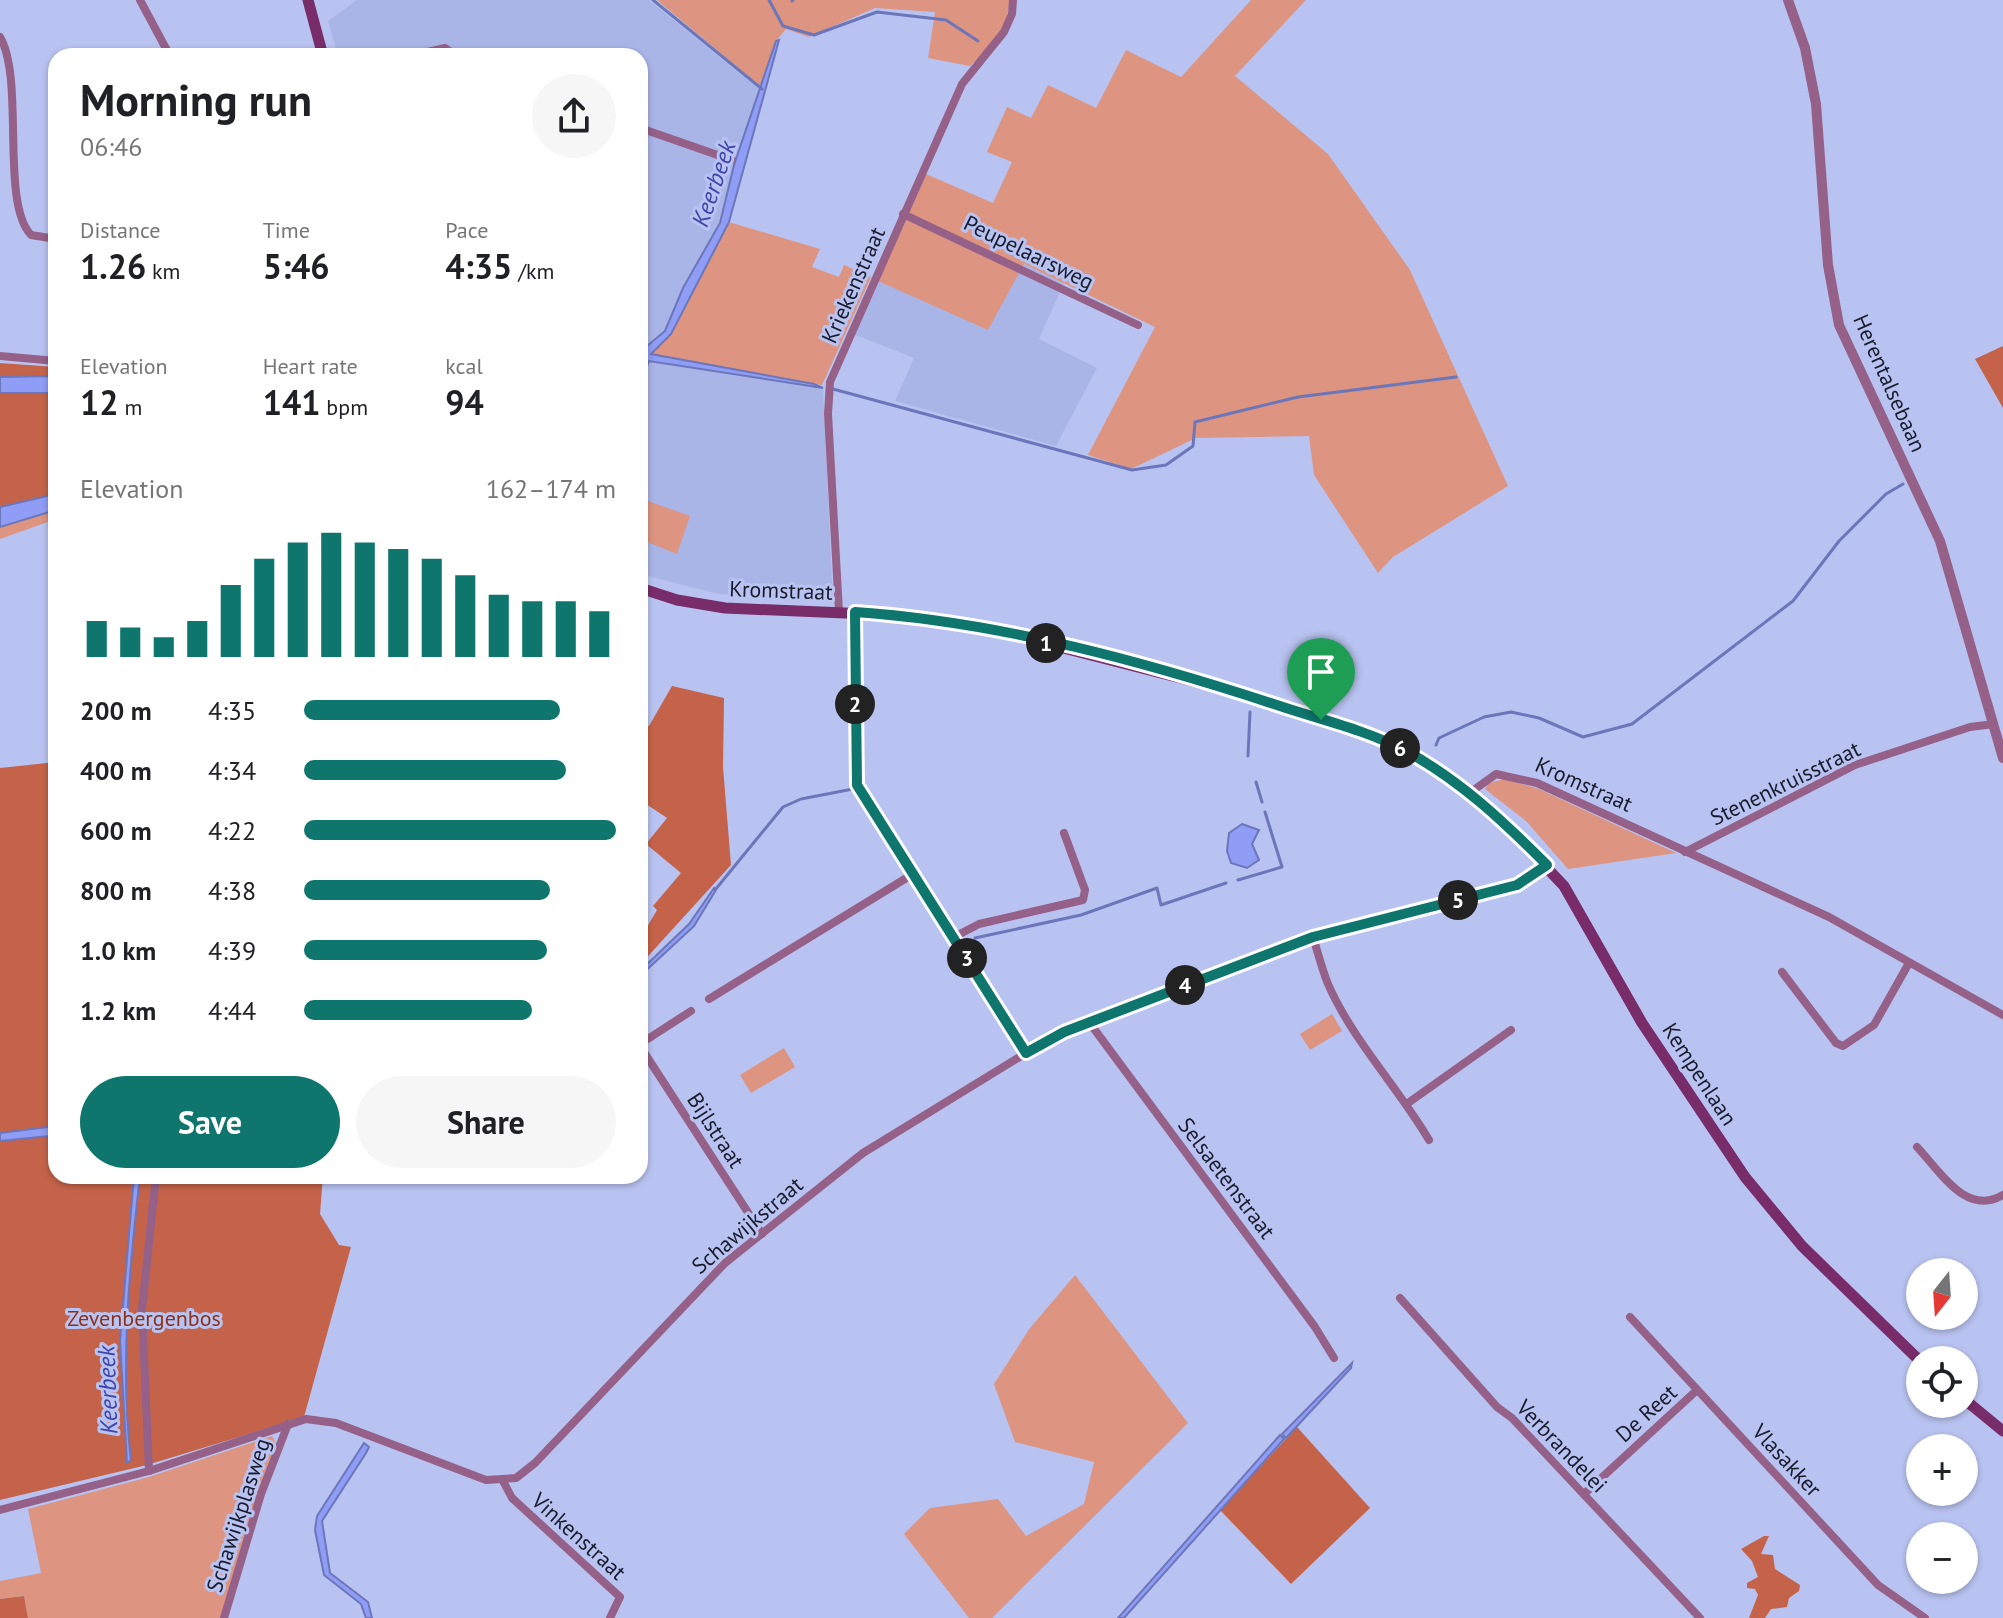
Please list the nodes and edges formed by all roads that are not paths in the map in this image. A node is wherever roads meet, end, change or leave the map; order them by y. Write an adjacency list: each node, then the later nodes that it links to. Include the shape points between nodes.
1 (140, 0): 6 (street)
2 (308, 0): 7 (main road)
3 (1013, 0): 10 (street, Kriekenstraat, via 1004,32 962,84)
4 (1788, 0): 18 (street, Herentalsebaan, via 1816,104 1828,265 1839,325 1940,541)
5 (0, 37): 11 (street, via 8,59 21,223 31,235)
6 (166, 48)
7 (321, 48)
8 (648, 131): 9 (street)
9 (732, 160)
10 (903, 214): 12 (street, Peupelaarsweg); 16 (street, Kriekenstraat, via 827,397)
11 (48, 238)
12 (1138, 325)
13 (0, 356): 14 (street)
14 (48, 360)
15 (648, 591): 16 (main road, Kromstraat, via 725,608)
16 (839, 612): 17 (main road, Kromstraat)
17 (855, 612): 21 (main road, Kromstraat, via 993,630 1247,695 1380,739); 25 (street, via 857,785)
18 (1994, 724): 19 (street, Herentalsebaan); 23 (street, Stenenkruisstraat, via 1855,765)
19 (2001, 736): 20 (street, Herentalsebaan)
20 (2003, 758)
21 (1471, 792): 23 (street, Kromstraat, via 1496,774 1507,774 1547,787); 24 (main road, Kempenlaan)
22 (1064, 833): 26 (street, via 1085,890 1083,900 979,924)
23 (1684, 852): 28 (street, via 1829,917)
24 (1547, 865): 27 (street, Schawijkstraat, via 1517,885); 46 (main road, Kempenlaan, via 1573,898 1650,1036 1745,1177 1802,1246)
25 (913, 874): 26 (street); 30 (street)
26 (954, 937): 36 (street)
27 (1313, 937): 33 (street, Schawijkstraat); 38 (street, via 1328,984 1354,1030)
28 (1909, 963): 29 (street, via 1874,1025 1843,1046); 32 (street)
29 (1782, 972)
30 (709, 999)
31 (691, 1011): 35 (street, Bijlstraat)
32 (2003, 1015)
33 (1089, 1022): 36 (street, Schawijkstraat); 47 (street, Selsaetenstraat)
34 (1511, 1030): 38 (street)
35 (648, 1040)
36 (1026, 1053): 43 (street, Schawijkstraat, via 898,1129)
37 (648, 1057): 43 (street, Bijlstraat)
38 (1408, 1103): 39 (street)
39 (1429, 1140)
40 (1917, 1147): 42 (street, via 1963,1196 1982,1202)
41 (155, 1184): 52 (street, via 142,1309)
42 (2003, 1195)
43 (762, 1234): 53 (street, Schawijkstraat, via 678,1309 535,1463)
44 (1400, 1298): 54 (street, Verbrandelei)
45 (1630, 1317): 48 (street, Vlasakker)
46 (1906, 1347)
47 (1334, 1358)
48 (1697, 1390): 54 (street, De Reet); 59 (street, Vlasakker, via 1878,1585)
49 (1978, 1410): 51 (main road)
50 (288, 1424): 52 (street); 53 (street, via 323,1419 486,1480); 56 (street, Schawijkplasweg)
51 (2003, 1431)
52 (149, 1471): 55 (street)
53 (503, 1481): 57 (street, Vinkenstraat, via 512,1498 620,1597)
54 (1584, 1494): 58 (street, Verbrandelei)
55 (0, 1510)
56 (224, 1618)
57 (610, 1618)
58 (1700, 1618)
59 (1925, 1618)

